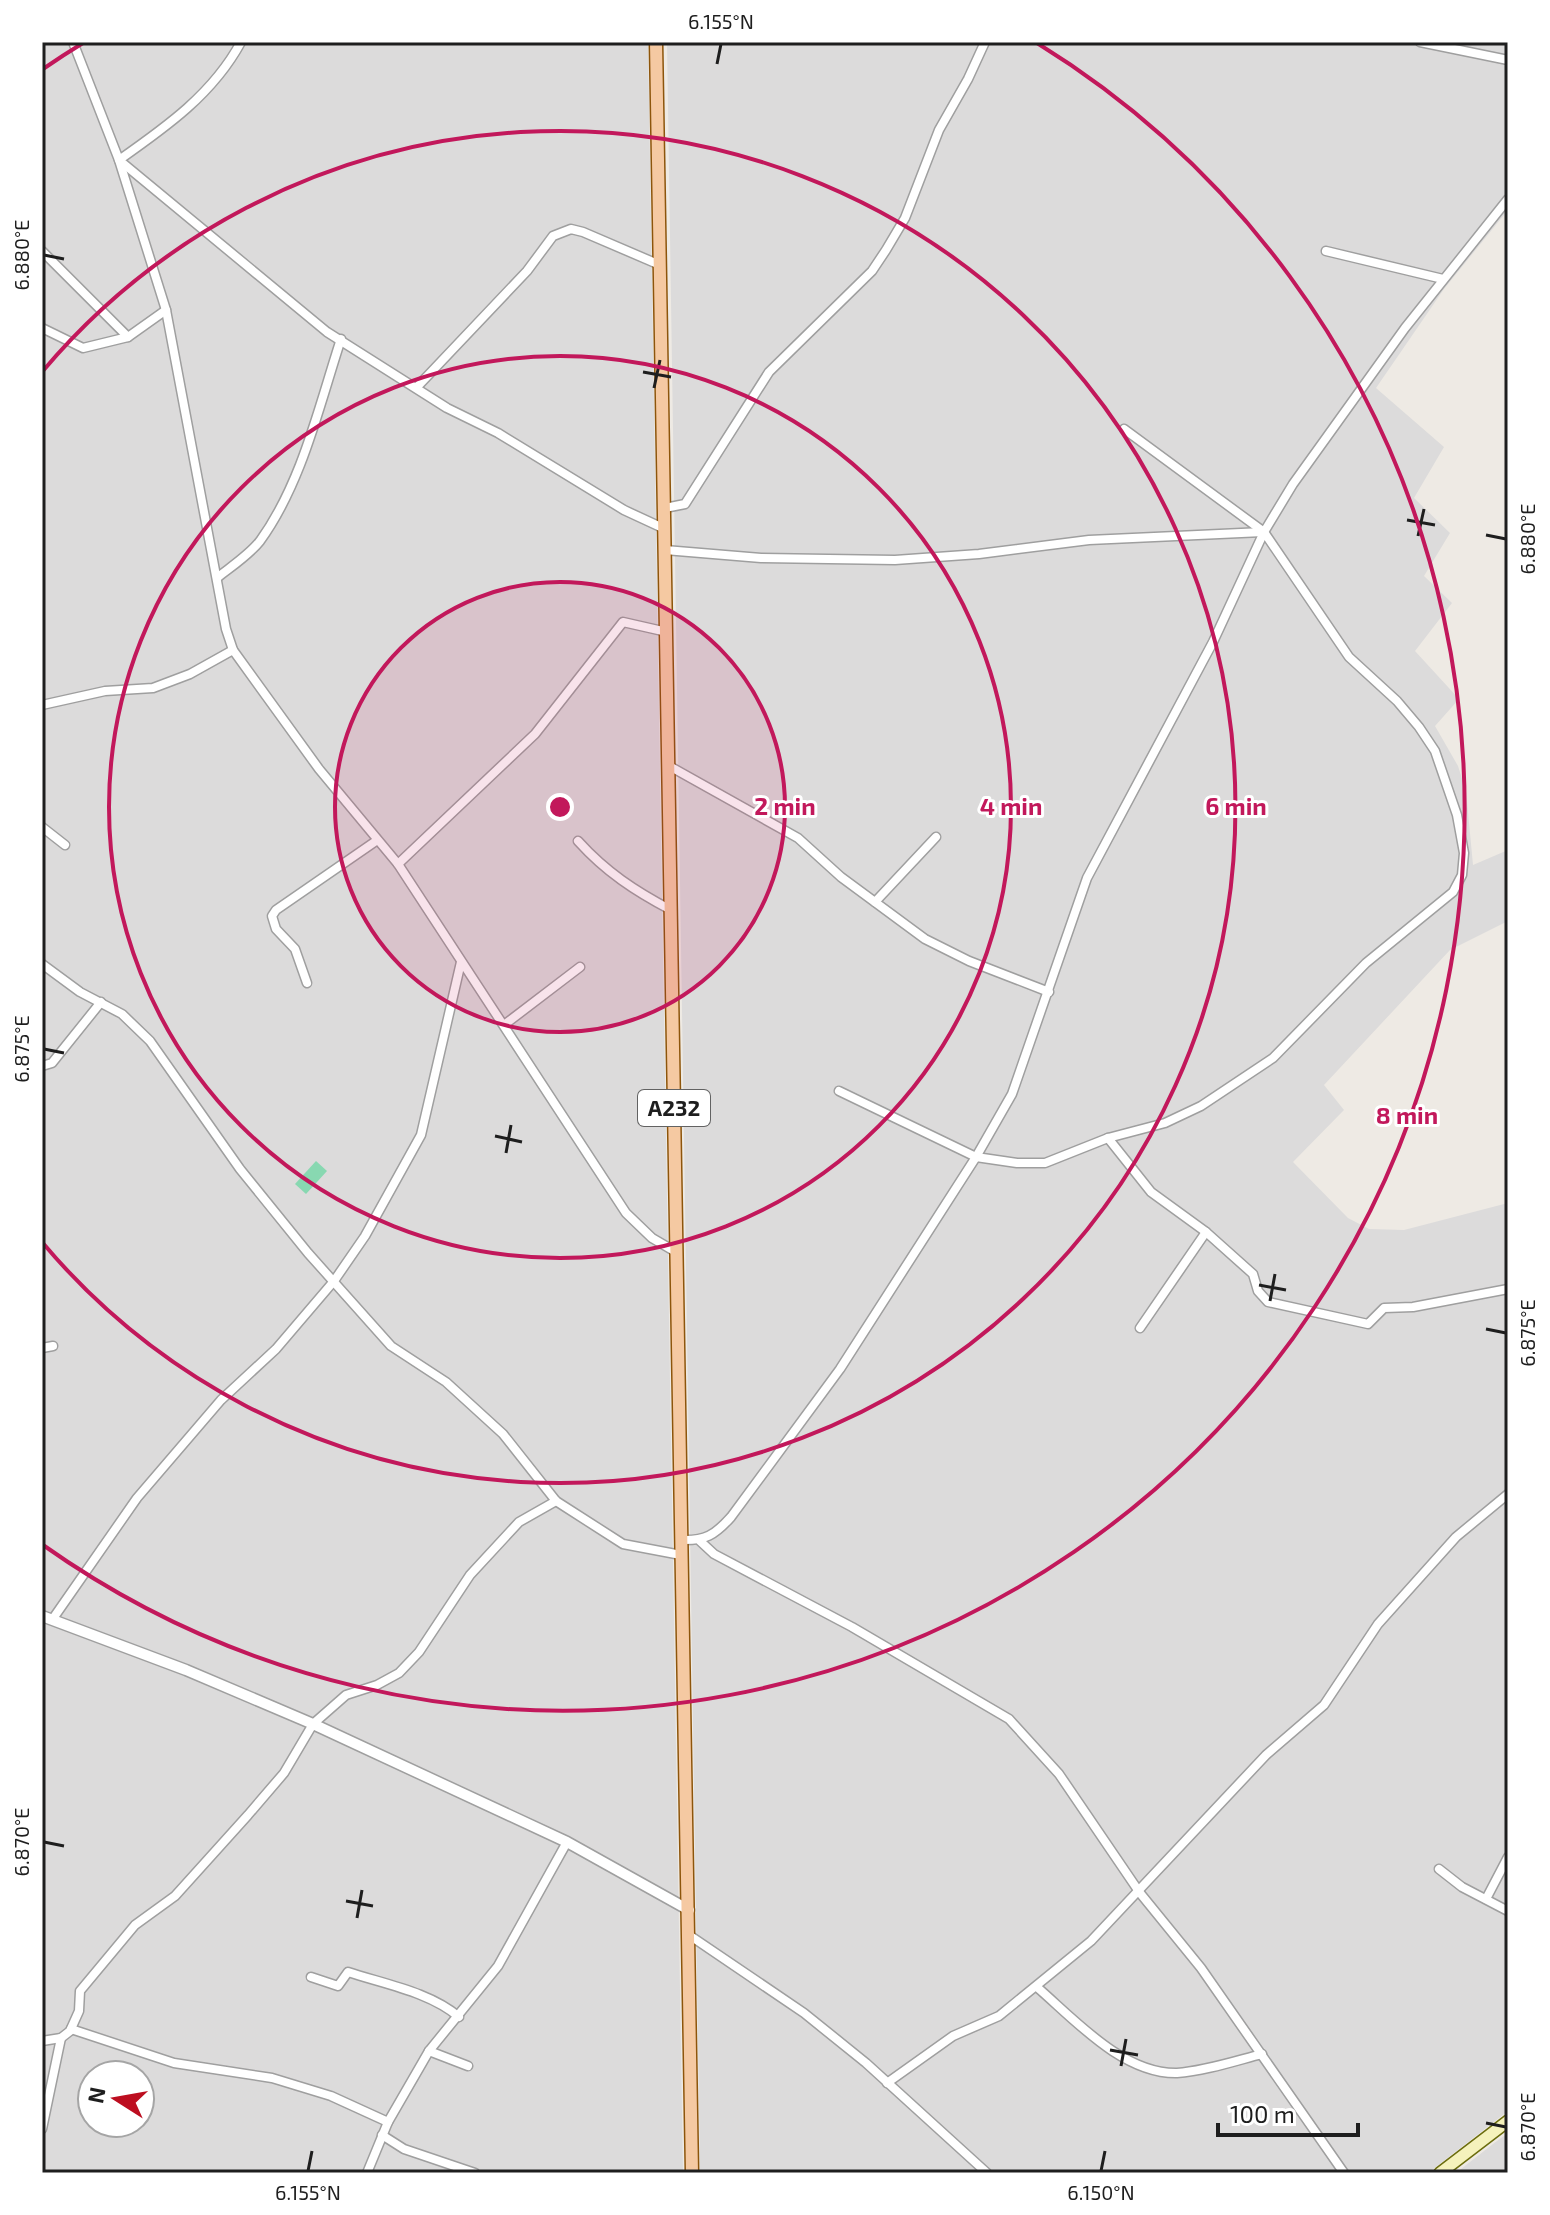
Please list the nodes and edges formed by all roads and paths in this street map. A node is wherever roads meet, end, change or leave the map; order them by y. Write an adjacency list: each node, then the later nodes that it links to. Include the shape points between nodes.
1 (73, 42): 7 (street)
2 (241, 42): 7 (street, via 184,114)
3 (656, 42): 11 (main road, A232)
4 (985, 42): 19 (street, via 939,130 905,218 879,260 769,372 685,504)
5 (1420, 42): 6 (street)
6 (1508, 60)
7 (119, 160): 13 (street); 16 (street)
8 (1508, 199): 12 (street)
9 (42, 251): 15 (street)
10 (1326, 251): 12 (street)
11 (660, 265): 17 (street, via 583,232 571,229 553,236 527,271); 19 (main road, A232)
12 (1443, 279): 21 (street, via 1293,484)
13 (166, 310): 15 (street); 23 (street)
14 (42, 328): 15 (street, via 83,348)
15 (128, 337)
16 (341, 339): 17 (street); 23 (street, via 299,466 276,515 258,544)
17 (417, 387): 20 (street)
18 (1124, 429): 21 (street)
19 (665, 508): 20 (main road, A232)
20 (665, 529): 22 (main road, A232)
21 (1264, 532): 22 (street, via 1089,540 895,560); 40 (street, via 1213,642 1087,878); 45 (street, via 1349,657 1397,701 1435,751 1457,815 1462,875 1453,892 1366,963 1273,1058 1201,1106 1165,1123)
22 (665, 550): 24 (main road, A232)
23 (218, 577): 25 (street)
24 (667, 632): 27 (main road, A232); 33 (street, via 623,622 535,734)
25 (233, 650): 26 (street, via 153,688 105,691); 30 (street)
26 (42, 705)
27 (671, 767): 34 (street, via 798,838); 35 (main road, A232)
28 (42, 827): 32 (street)
29 (936, 837): 34 (street)
30 (376, 841): 33 (street); 39 (street, via 272,916 276,929 295,949)
31 (578, 841): 35 (street, via 625,885)
32 (65, 845)
33 (398, 864): 36 (street)
34 (875, 902): 40 (street, via 925,939)
35 (671, 910): 48 (main road, A232)
36 (461, 962): 42 (street); 49 (street, via 421,1135)
37 (42, 964): 41 (street)
38 (580, 967): 42 (street)
39 (307, 983)
40 (1049, 992): 46 (street, via 1012,1094)
41 (101, 1002): 43 (street, via 52,1063); 49 (street, via 150,1041 240,1169)
42 (504, 1025): 48 (street, via 626,1213)
43 (42, 1066)
44 (839, 1091): 46 (street)
45 (1108, 1138): 46 (street, via 1045,1163); 47 (street, via 1151,1192)
46 (976, 1157): 57 (street, via 840,1369 731,1517)
47 (1206, 1232): 50 (street, via 1253,1274 1268,1302 1341,1319 1368,1324 1384,1308); 51 (street)
48 (676, 1252): 56 (main road, A232)
49 (334, 1281): 55 (street, via 391,1346 446,1382 503,1434); 59 (street, via 137,1498)
50 (1508, 1289)
51 (1140, 1328)
52 (53, 1346): 53 (street)
53 (42, 1348)
54 (1508, 1494): 64 (street, via 1456,1537 1378,1624 1324,1705 1269,1752)
55 (556, 1501): 58 (street, via 623,1544); 60 (street, via 519,1522 479,1565 399,1673 346,1695)
56 (681, 1540): 57 (street); 58 (main road, A232)
57 (700, 1541): 64 (street, via 714,1554 1009,1719 1059,1774)
58 (681, 1555): 66 (main road, A232)
59 (47, 1618): 60 (street)
60 (313, 1724): 61 (street); 72 (street, via 284,1773 248,1815 175,1896 135,1925 80,1991)
61 (567, 1842): 66 (street); 71 (street, via 498,1966)
62 (1508, 1857): 65 (street)
63 (1439, 1869): 65 (street)
64 (1140, 1893): 70 (street); 76 (street)
65 (1486, 1899): 67 (street)
66 (689, 1910): 68 (main road, A232)
67 (1508, 1911)
68 (689, 1935): 78 (street, via 804,2013); 85 (main road, A232)
69 (311, 1977): 71 (street, via 338,1986 348,1972 415,1994)
70 (1038, 1988): 76 (street, via 1095,2038 1155,2071 1178,2073); 78 (street, via 999,2016 953,2036)
71 (459, 2017): 75 (street)
72 (71, 2029): 73 (street); 80 (street, via 183,2065 272,2078 331,2096)
73 (61, 2038): 74 (street); 81 (street)
74 (42, 2041)
75 (429, 2051): 77 (street); 80 (street)
76 (1262, 2054): 87 (street)
77 (468, 2066)
78 (887, 2083): 86 (street)
79 (1508, 2121): 88 (main road)
80 (388, 2122): 82 (street)
81 (42, 2129)
82 (382, 2135): 83 (street); 84 (street, via 404,2149)
83 (367, 2173)
84 (475, 2173)
85 (692, 2173)
86 (987, 2173)
87 (1344, 2173)
88 (1440, 2173)

